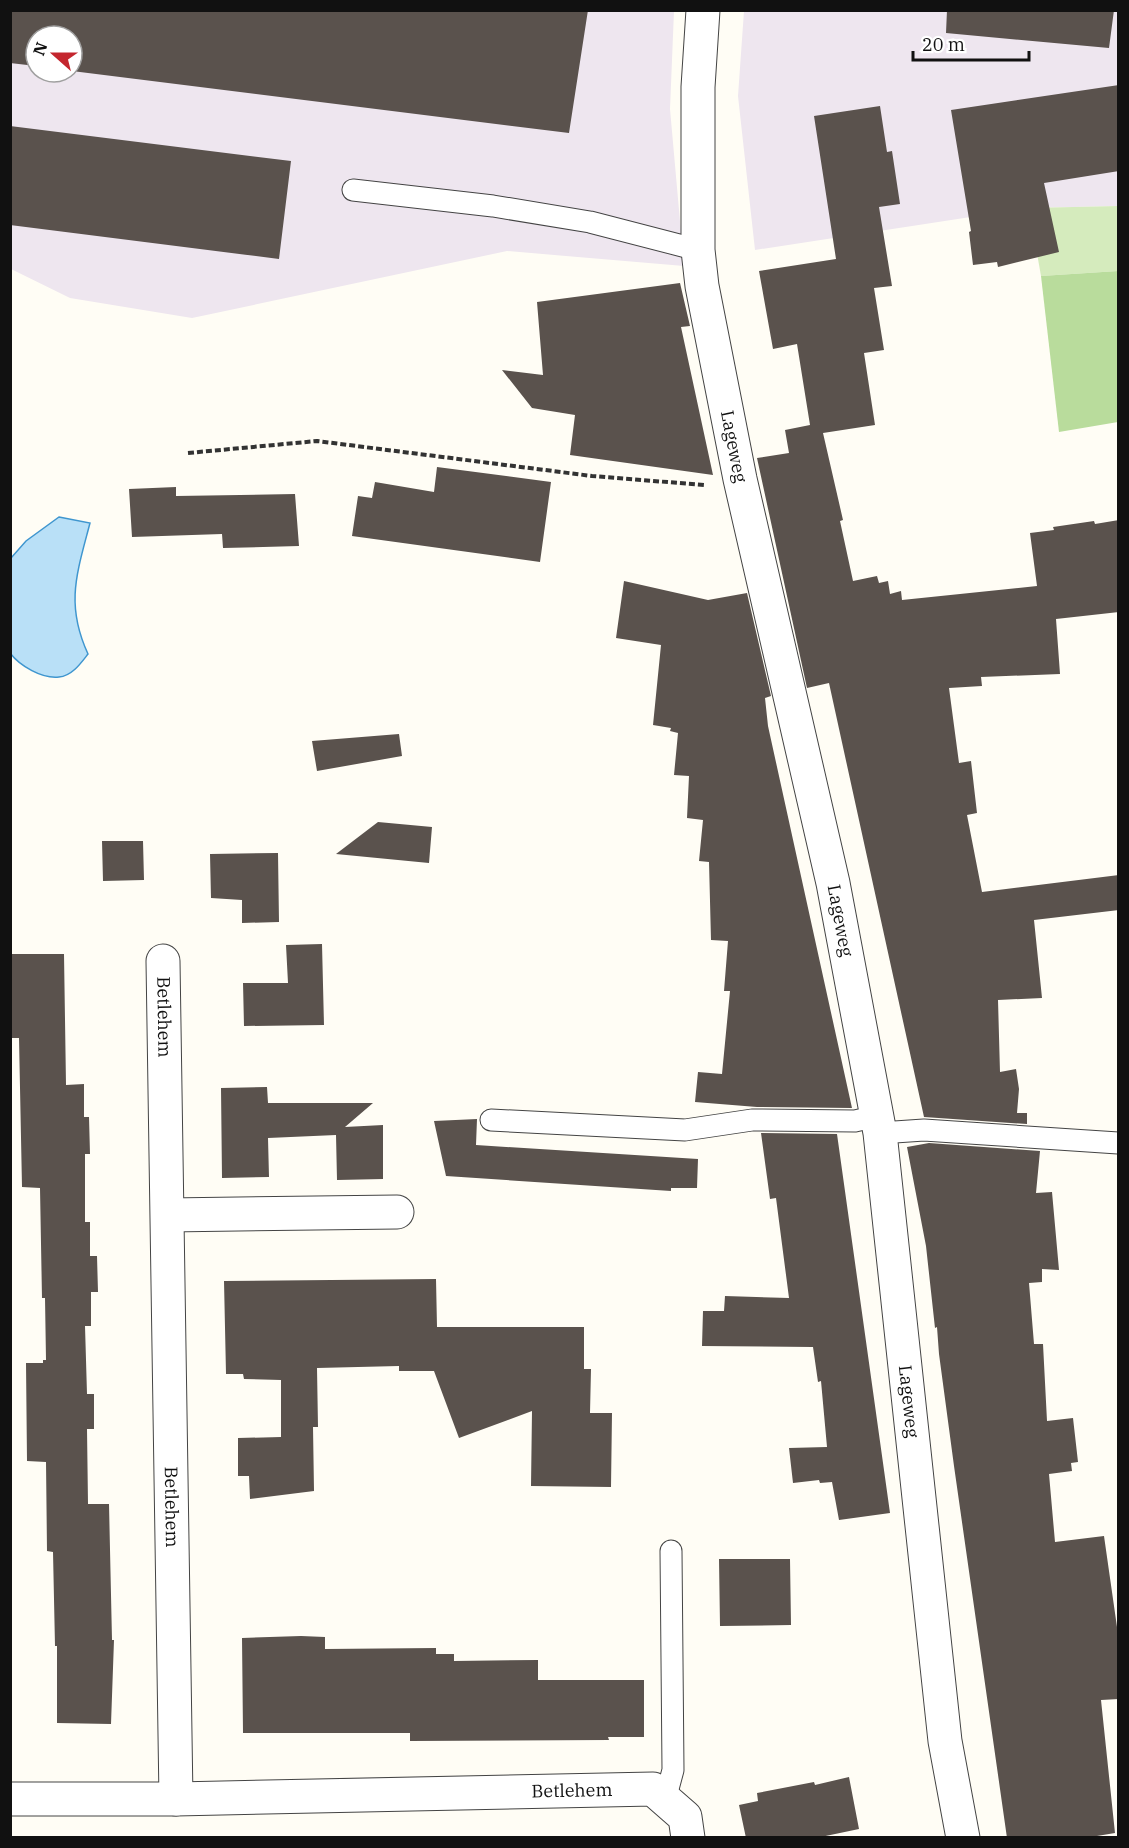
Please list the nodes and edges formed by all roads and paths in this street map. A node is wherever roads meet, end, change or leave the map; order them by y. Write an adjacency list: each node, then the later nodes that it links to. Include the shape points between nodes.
1 (703, 10): 3 (street, Lageweg, via 698,87)
2 (353, 190): 3 (lane, via 590,222)
3 (698, 250): 5 (street, Lageweg)
4 (188, 453): 5 (path, via 317,441 592,476 716,486)
5 (740, 478): 8 (street, Lageweg, via 834,883)
6 (163, 961): 11 (street, Betlehem)
7 (491, 1120): 8 (lane, via 685,1130 752,1120 855,1121)
8 (879, 1125): 9 (lane); 17 (street, Lageweg, via 945,1741)
9 (1119, 1143)
10 (397, 1212): 11 (street)
11 (168, 1215): 14 (street, Betlehem)
12 (671, 1551): 15 (lane, via 673,1770)
13 (10, 1799): 14 (street, Betlehem)
14 (176, 1799): 15 (street, Betlehem, via 653,1789)
15 (665, 1800): 16 (street, Betlehem, via 685,1817)
16 (688, 1838)
17 (963, 1838)

